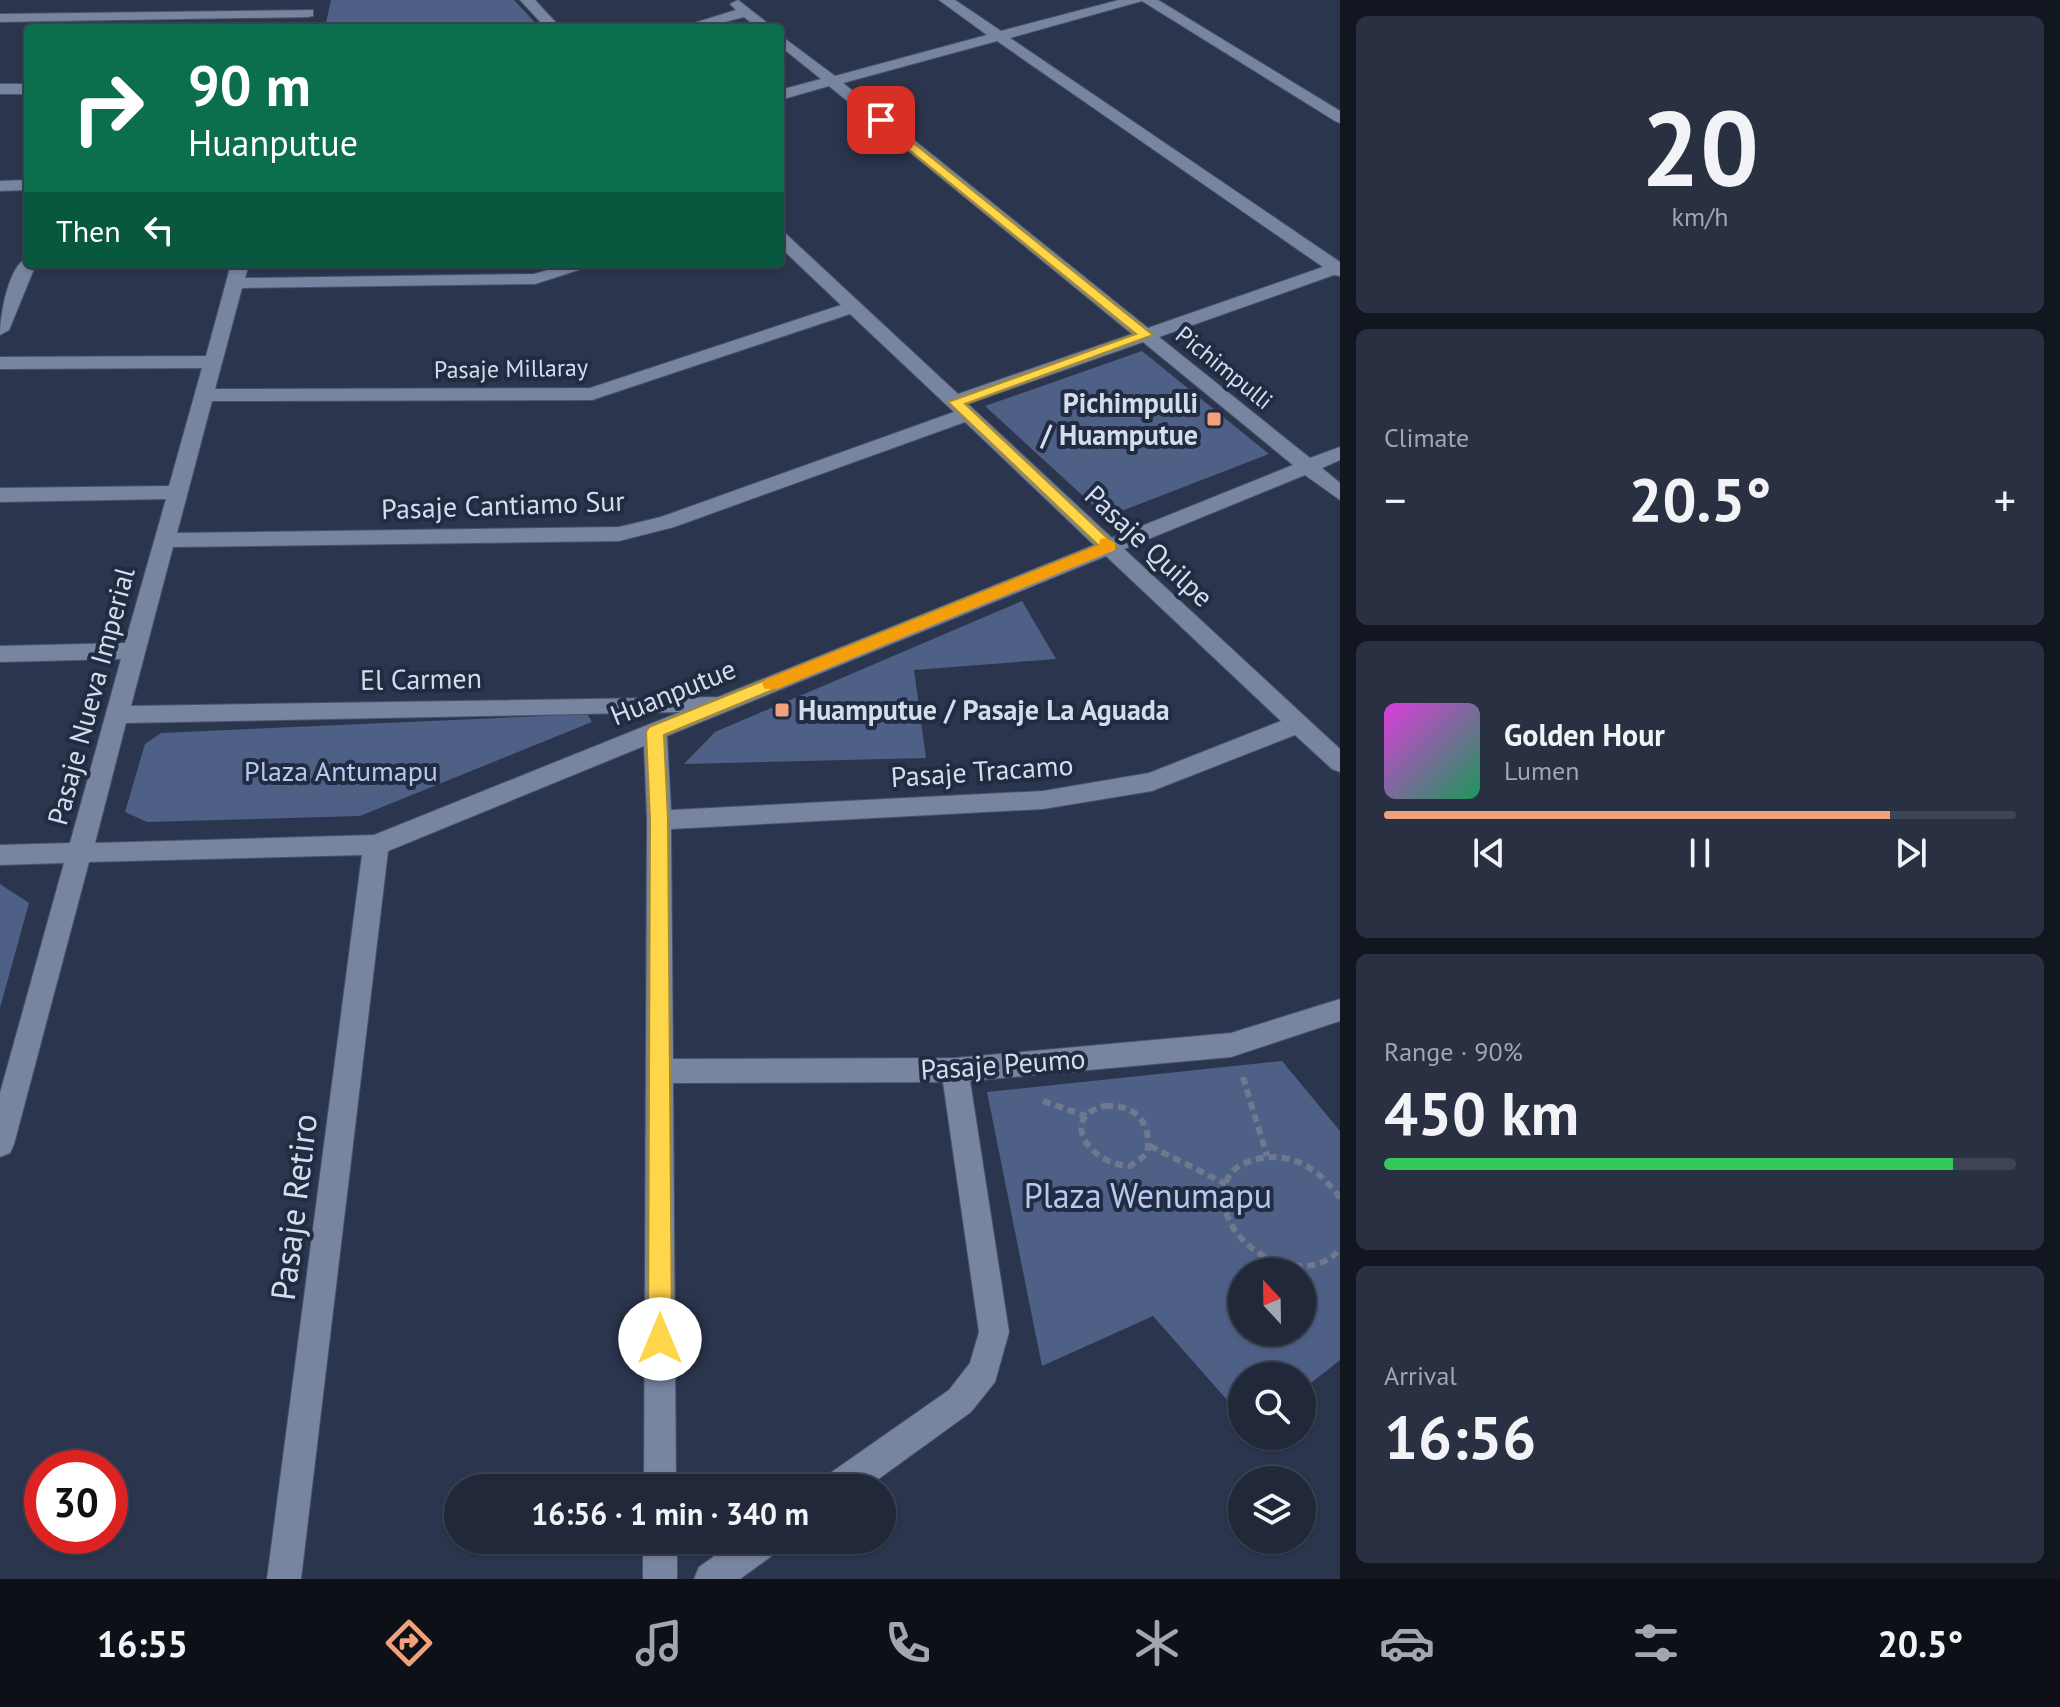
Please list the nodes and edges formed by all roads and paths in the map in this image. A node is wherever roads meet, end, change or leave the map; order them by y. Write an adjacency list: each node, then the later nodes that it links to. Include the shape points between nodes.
1 (527, 0): 9 (street)
2 (732, 0): 6 (street)
3 (946, 0): 12 (street)
4 (1135, 0): 12 (street)
5 (1148, 0): 18 (street)
6 (747, 12): 10 (street); 11 (street)
7 (308, 14): 8 (street)
8 (0, 18)
9 (550, 24)
10 (700, 24)
11 (762, 24)
12 (999, 36): 14 (street); 24 (street)
13 (784, 42): 14 (street, Pichimpulli)
14 (832, 81): 17 (street); 28 (street, Pichimpulli)
15 (0, 89): 16 (street)
16 (24, 89)
17 (784, 94)
18 (1340, 118)
19 (24, 185): 20 (street)
20 (0, 186)
21 (784, 242): 26 (street, Pasaje Quilpe)
22 (26, 268): 27 (street)
23 (574, 268): 25 (street, via 535,279)
24 (1339, 269): 28 (street, Pasaje Cantiamo Sur)
25 (237, 274): 29 (street, Pasaje Nueva Imperial)
26 (853, 307): 31 (street, Pasaje Millaray, via 592,394); 32 (street, Pasaje Quilpe)
27 (0, 330)
28 (1146, 335): 32 (street, Pasaje Cantiamo Sur); 34 (street, Pichimpulli)
29 (213, 362): 30 (street); 31 (street, Pasaje Nueva Imperial)
30 (0, 363)
31 (205, 395): 35 (street, Pasaje Nueva Imperial)
32 (962, 408): 38 (street, Pasaje Cantiamo Sur, via 667,522 619,534); 39 (street, Pasaje Quilpe)
33 (1340, 453): 34 (street, Huanputue)
34 (1307, 466): 36 (street, Pichimpulli); 39 (street, Huanputue)
35 (178, 492): 37 (street); 38 (street, Pasaje Nueva Imperial)
36 (1340, 493)
37 (0, 495)
38 (165, 540): 40 (street, Pasaje Nueva Imperial)
39 (1109, 547): 42 (street, Huanputue); 44 (street, Pasaje Quilpe)
40 (134, 651): 41 (street); 43 (street, Pasaje Nueva Imperial)
41 (0, 654)
42 (725, 703): 43 (street, El Carmen); 45 (street, Huanputue)
43 (118, 715): 49 (street, Pasaje Nueva Imperial)
44 (1298, 724): 46 (street, Pasaje Quilpe); 47 (street, Pasaje Tracamo, via 1152,782 1043,800)
45 (655, 732): 47 (street); 48 (street, Huanputue)
46 (1340, 763)
47 (659, 820): 54 (street)
48 (376, 845): 49 (street, Huanputue); 65 (street, Pasaje Retiro)
49 (79, 853): 50 (street, Huanputue); 55 (street, Pasaje Nueva Imperial)
50 (0, 855)
51 (1340, 1010): 52 (street, Pasaje Peumo)
52 (1231, 1045): 53 (street, Pasaje Peumo); 57 (path)
53 (955, 1070): 54 (street, Pasaje Peumo); 62 (street, via 994,1332 984,1371 960,1401)
54 (660, 1071): 61 (street)
55 (0, 1144)
56 (1150, 1146): 56 (path, via 1130,1166 1107,1164 1083,1140 1083,1120 1097,1107 1119,1106 1139,1116); 58 (path)
57 (1267, 1156): 58 (path, via 1240,1163); 59 (path, via 1295,1159 1314,1170)
58 (1226, 1184): 60 (path, via 1224,1210 1232,1229 1263,1259 1305,1268 1325,1263)
59 (1340, 1198)
60 (1340, 1249)
61 (660, 1474)
62 (858, 1474)
63 (660, 1554): 66 (street)
64 (746, 1554): 67 (street)
65 (284, 1579)
66 (660, 1579)
67 (711, 1579)

